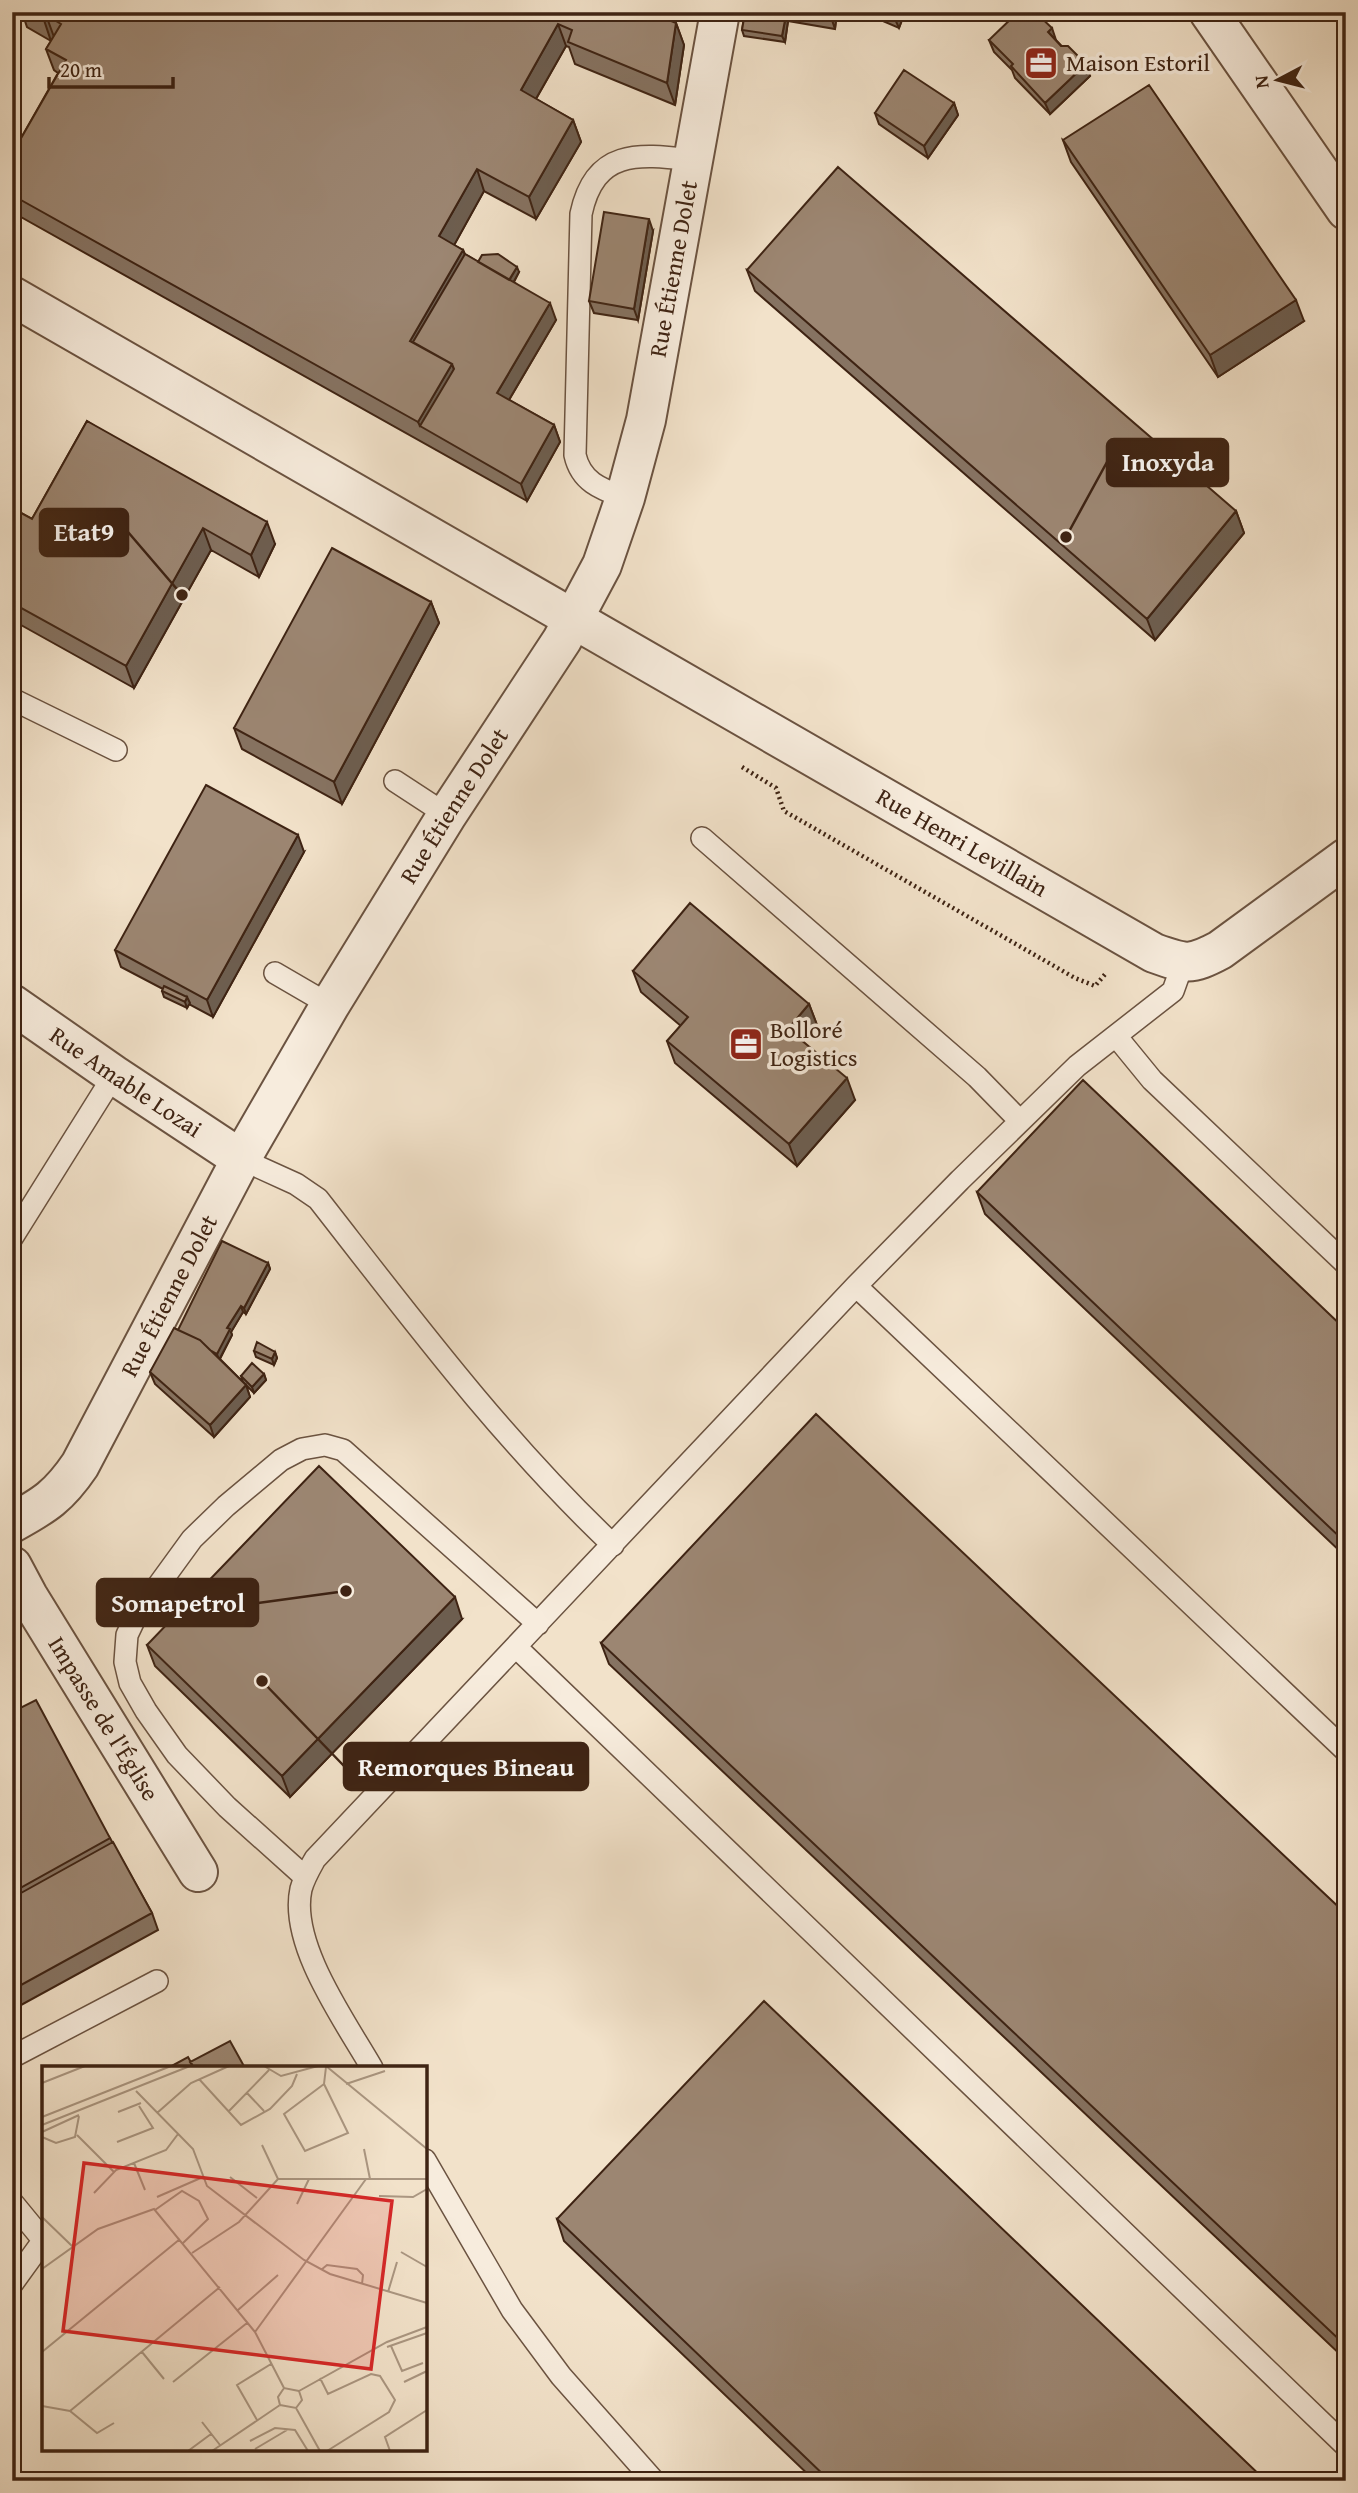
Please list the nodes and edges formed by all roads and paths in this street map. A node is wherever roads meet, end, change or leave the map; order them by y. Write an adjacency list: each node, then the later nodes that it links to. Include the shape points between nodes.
1 (720, 12): 5 (street, Rue Étienne Dolet)
2 (1209, 12): 4 (street)
3 (1226, 12): 4 (street)
4 (1269, 100): 6 (street)
5 (693, 160): 8 (street, Rue Étienne Dolet, via 646,420); 8 (lane, via 620,159 599,175 585,195 581,214 575,455 587,480)
6 (1346, 210)
7 (12, 296): 9 (street, Rue Henri Levillain)
8 (625, 498): 9 (street, Rue Étienne Dolet, via 602,565)
9 (573, 620): 14 (street, Rue Étienne Dolet); 17 (street, Rue Henri Levillain)
10 (12, 699): 11 (lane)
11 (116, 750)
12 (742, 766): 17 (path, via 776,788 784,811 1075,978 1095,986)
13 (395, 781): 14 (lane)
14 (447, 814): 21 (street, Rue Étienne Dolet)
15 (702, 838): 24 (lane, via 978,1077)
16 (1346, 858): 18 (street, via 1220,950 1200,961)
17 (1134, 941): 18 (street, Rue Henri Levillain)
18 (1183, 963): 22 (lane, via 1173,991)
19 (275, 972): 21 (lane)
20 (12, 1004): 23 (street, Rue Amable Lozai)
21 (330, 1005): 25 (street, Rue Étienne Dolet)
22 (1116, 1036): 24 (lane); 27 (lane, via 1152,1080)
23 (114, 1075): 25 (street, Rue Amable Lozai); 26 (lane)
24 (1020, 1121): 28 (lane)
25 (241, 1159): 29 (street, Rue Étienne Dolet, via 80,1465 62,1490); 30 (lane, via 318,1199 442,1359 569,1504)
26 (12, 1238)
27 (1346, 1265)
28 (856, 1286): 30 (lane); 34 (lane)
29 (12, 1523)
30 (613, 1545): 32 (lane)
31 (12, 1566): 35 (street, Impasse de l'Église)
32 (538, 1624): 33 (lane); 36 (lane, via 343,1450 325,1445 281,1460 192,1539 127,1635 125,1662 130,1683 177,1755)
33 (516, 1647): 36 (lane, via 315,1859); 45 (lane)
34 (1346, 1751)
35 (198, 1872)
36 (305, 1877): 39 (lane, via 301,1921 309,1951)
37 (157, 1981): 38 (lane)
38 (12, 2057)
39 (371, 2066)
40 (427, 2163): 46 (lane, via 512,2310 561,2376)
41 (12, 2202): 42 (lane)
42 (42, 2240)
43 (42, 2242): 44 (lane)
44 (12, 2284)
45 (1346, 2446)
46 (654, 2481)

